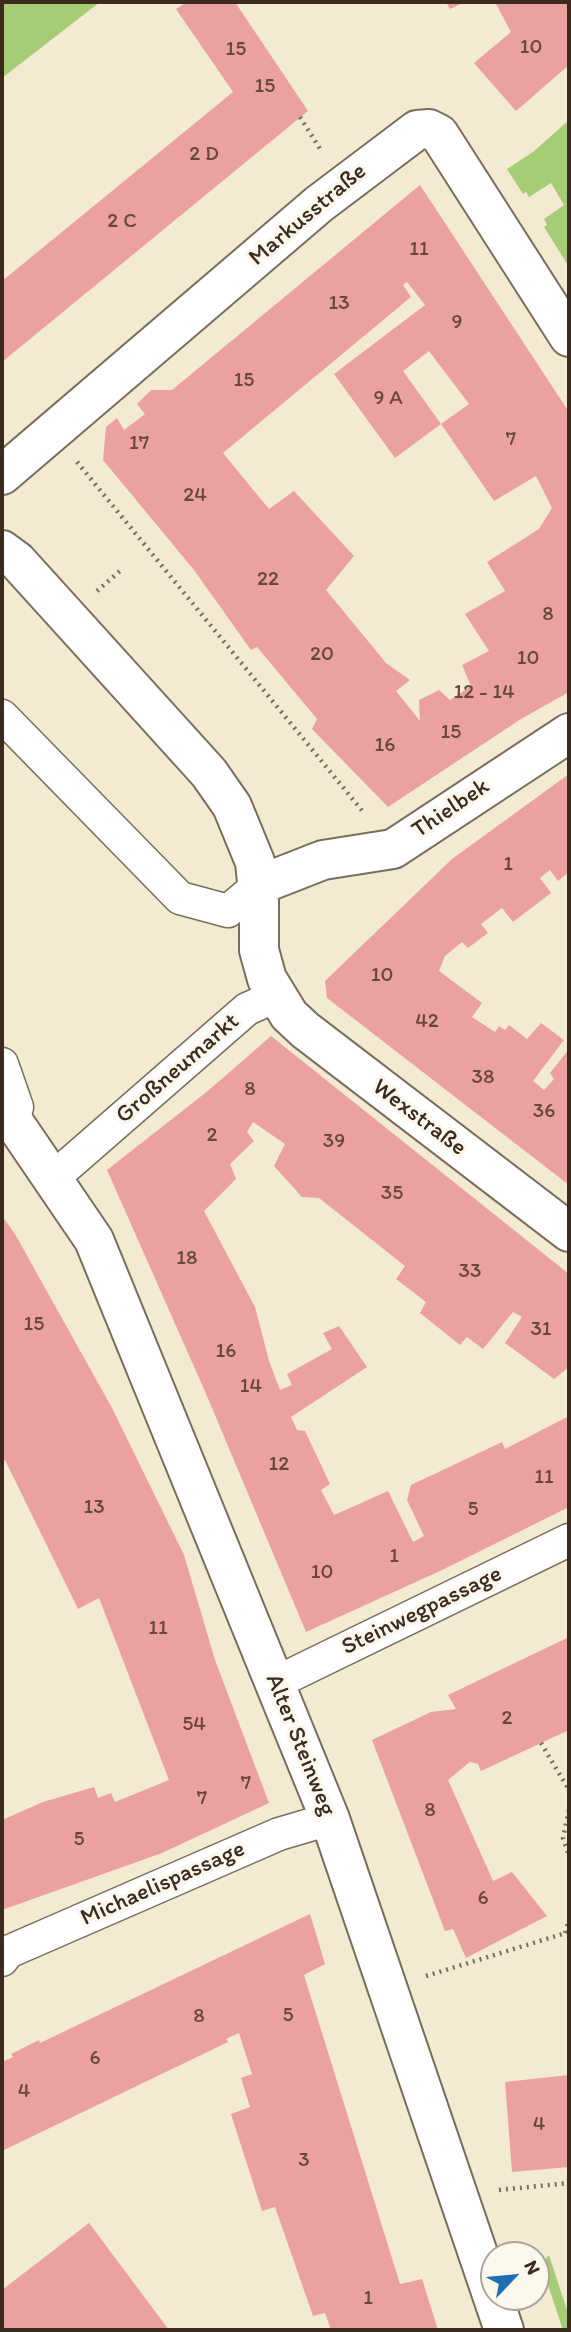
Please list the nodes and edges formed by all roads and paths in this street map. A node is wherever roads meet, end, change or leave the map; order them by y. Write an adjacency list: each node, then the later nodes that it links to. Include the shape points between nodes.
1 (569, 337): 2 (street, Markusstraße, via 444,141 429,129 417,130 319,204)
2 (52, 431): 3 (street, Markusstraße); 7 (path)
3 (2, 475)
4 (2, 550): 8 (street, via 219,786 242,823)
5 (2, 716): 8 (street, via 180,898 228,911)
6 (569, 733): 7 (street, Thielbek)
7 (393, 849): 8 (street, Thielbek, via 323,860)
8 (258, 885): 9 (street, via 259,950)
9 (276, 996): 12 (street, Großneumarkt, via 247,1009); 13 (street, Wexstraße, via 305,1030)
10 (2, 1064): 11 (street, via 17,1107)
11 (7, 1119): 12 (street)
12 (52, 1179): 15 (street, Alter Steinweg, via 94,1240)
13 (569, 1232)
14 (569, 1539): 15 (street, Steinwegpassage)
15 (275, 1684): 19 (street, Alter Steinweg)
16 (541, 1743): 17 (path)
17 (569, 1790)
18 (569, 1810): 20 (path, via 563,1838)
19 (330, 1819): 23 (street, Michaelispassage, via 267,1839 9,1952); 24 (street, Alter Steinweg)
20 (569, 1856)
21 (569, 1920): 22 (path)
22 (567, 1933): 24 (path)
23 (2, 1960)
24 (388, 1987): 26 (street, Alter Steinweg)
25 (569, 2183): 26 (path)
26 (460, 2197): 27 (street, Alter Steinweg)
27 (505, 2330)

